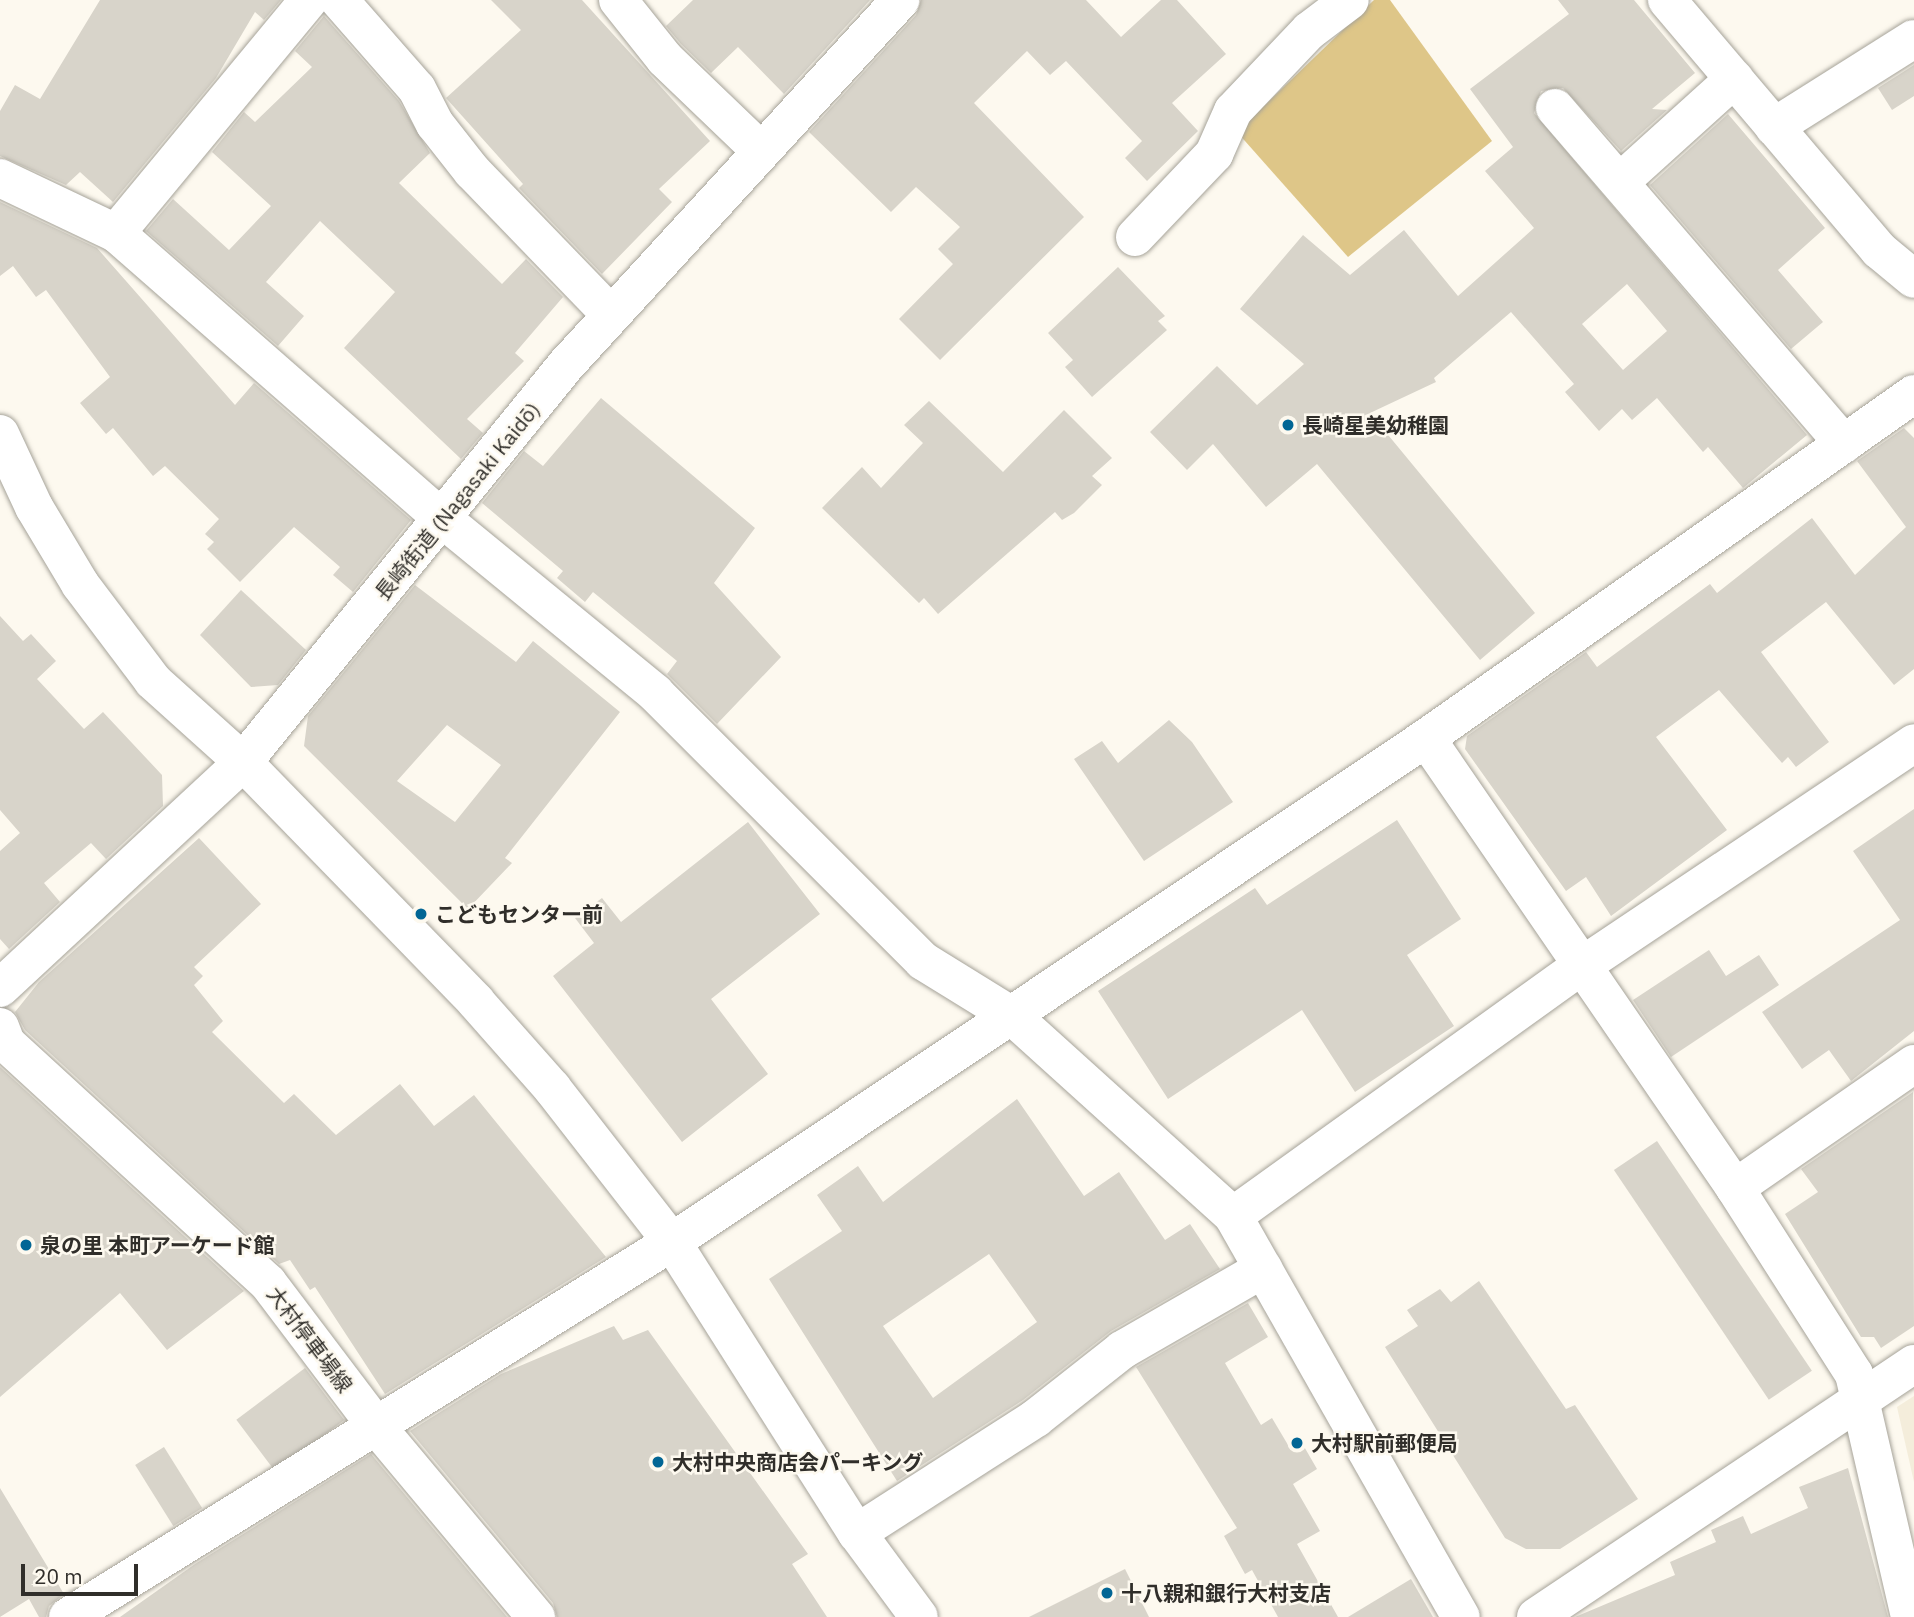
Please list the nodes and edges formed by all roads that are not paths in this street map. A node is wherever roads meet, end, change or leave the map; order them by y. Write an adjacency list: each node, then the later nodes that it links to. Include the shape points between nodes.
1 (309, 0): 14 (street)
2 (340, 0): 17 (street, via 417,89 435,124 471,171)
3 (618, 0): 11 (street, via 665,59)
4 (900, 0): 11 (street, 長崎街道 (Nagasaki Kaidō))
5 (1350, 0): 15 (street, via 1309,31 1233,111 1214,154)
6 (1667, 0): 8 (street)
7 (1914, 38): 10 (street)
8 (1734, 79): 10 (street); 13 (street)
9 (1555, 108): 13 (street)
10 (1774, 127): 16 (street, via 1879,250)
11 (759, 149): 17 (street, 長崎街道 (Nagasaki Kaidō))
12 (0, 178): 14 (street)
13 (1620, 182): 20 (street)
14 (116, 233): 21 (street)
15 (1135, 236)
16 (1914, 279)
17 (611, 314): 21 (street, 長崎街道 (Nagasaki Kaidō))
18 (1914, 394): 20 (street)
19 (0, 434): 24 (street, via 80,584 153,681)
20 (1844, 444): 22 (street)
21 (444, 520): 24 (street, 長崎街道 (Nagasaki Kaidō)); 27 (street, via 655,693 923,961)
22 (1426, 738): 25 (street); 27 (street)
23 (1914, 743): 25 (street)
24 (243, 762): 26 (street, 長崎街道 (Nagasaki Kaidō)); 32 (street, via 476,1002 552,1088)
25 (1580, 967): 30 (street); 31 (street)
26 (0, 988)
27 (1012, 1016): 31 (street); 32 (street)
28 (0, 1027): 36 (street, 大村停車場線, via 6,1043 244,1256)
29 (1914, 1064): 30 (street)
30 (1735, 1188): 35 (street, via 1853,1374)
31 (1233, 1216): 33 (street)
32 (672, 1242): 36 (street); 37 (street)
33 (1263, 1269): 37 (street, via 1122,1350 1036,1419); 41 (street)
34 (1914, 1364): 35 (street)
35 (1858, 1401): 42 (street); 43 (street)
36 (377, 1427): 38 (street); 39 (street, 大村停車場線)
37 (857, 1534): 40 (street)
38 (68, 1617)
39 (536, 1617)
40 (919, 1617)
41 (1461, 1617)
42 (1536, 1617)
43 (1910, 1617)

